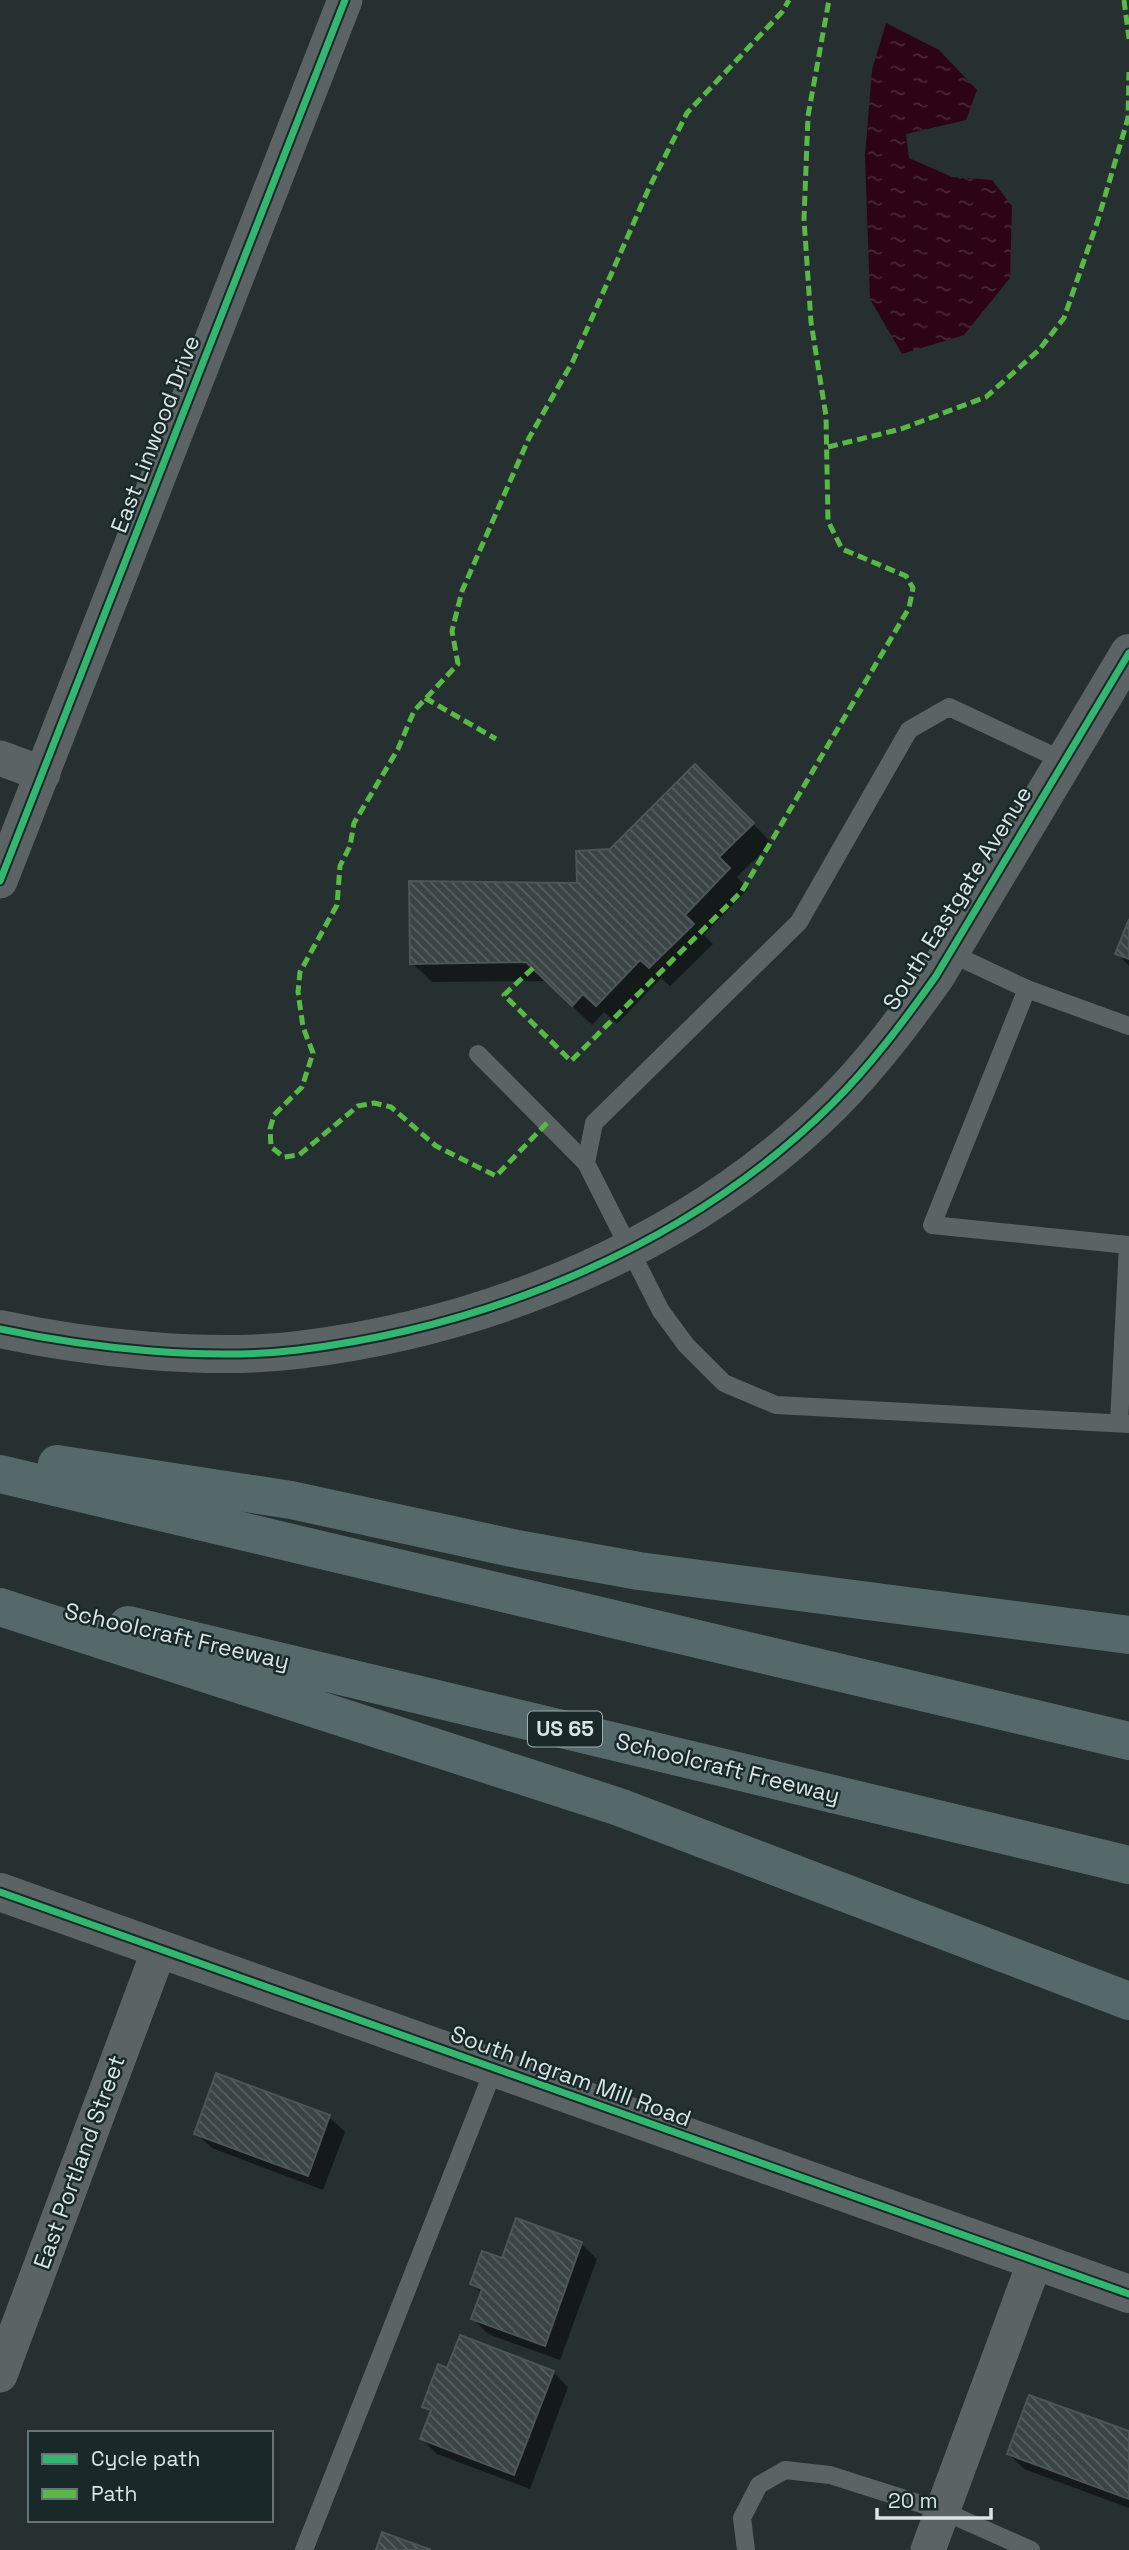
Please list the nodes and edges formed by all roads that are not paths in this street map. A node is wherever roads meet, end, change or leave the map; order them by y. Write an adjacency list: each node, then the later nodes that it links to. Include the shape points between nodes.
1 (345, 0): 5 (street, East Linwood Drive)
2 (1129, 653): 4 (street, South Eastgate Avenue)
3 (0, 758): 5 (street)
4 (1064, 761): 7 (street, South Eastgate Avenue); 11 (lane, via 948,707 909,730 799,922 594,1123)
5 (43, 774): 6 (street, East Linwood Drive)
6 (0, 881)
7 (950, 953): 8 (lane); 13 (street, South Eastgate Avenue, via 905,1021 824,1112 745,1178)
8 (1027, 989): 9 (lane); 12 (lane, via 932,1226)
9 (1129, 1026)
10 (478, 1054): 11 (lane)
11 (586, 1163): 13 (lane)
12 (1128, 1245): 15 (lane)
13 (632, 1248): 14 (street, South Eastgate Avenue, via 480,1310 421,1327 296,1350 125,1348); 15 (lane, via 661,1311 686,1345 724,1383 776,1405)
14 (0, 1329)
15 (1124, 1423)
16 (0, 1455): 20 (highway, via 291,1500 639,1571)
17 (0, 1474): 21 (highway)
18 (0, 1596): 22 (highway, Schoolcraft Freeway / US 65)
19 (0, 1607): 25 (highway, via 619,1807)
20 (1129, 1635)
21 (1129, 1741)
22 (1129, 1865)
23 (0, 1892): 24 (street, South Ingram Mill Road)
24 (159, 1950): 26 (street, South Ingram Mill Road); 29 (street, East Portland Street)
25 (1129, 2001)
26 (494, 2069): 27 (street, South Ingram Mill Road); 31 (lane)
27 (1035, 2260): 28 (street, South Ingram Mill Road); 30 (street)
28 (1129, 2294)
29 (0, 2375)
30 (943, 2511): 32 (lane, via 830,2475 785,2470 759,2485 742,2518); 33 (street); 34 (lane)
31 (304, 2550)
32 (746, 2550)
33 (928, 2550)
34 (1031, 2550)

